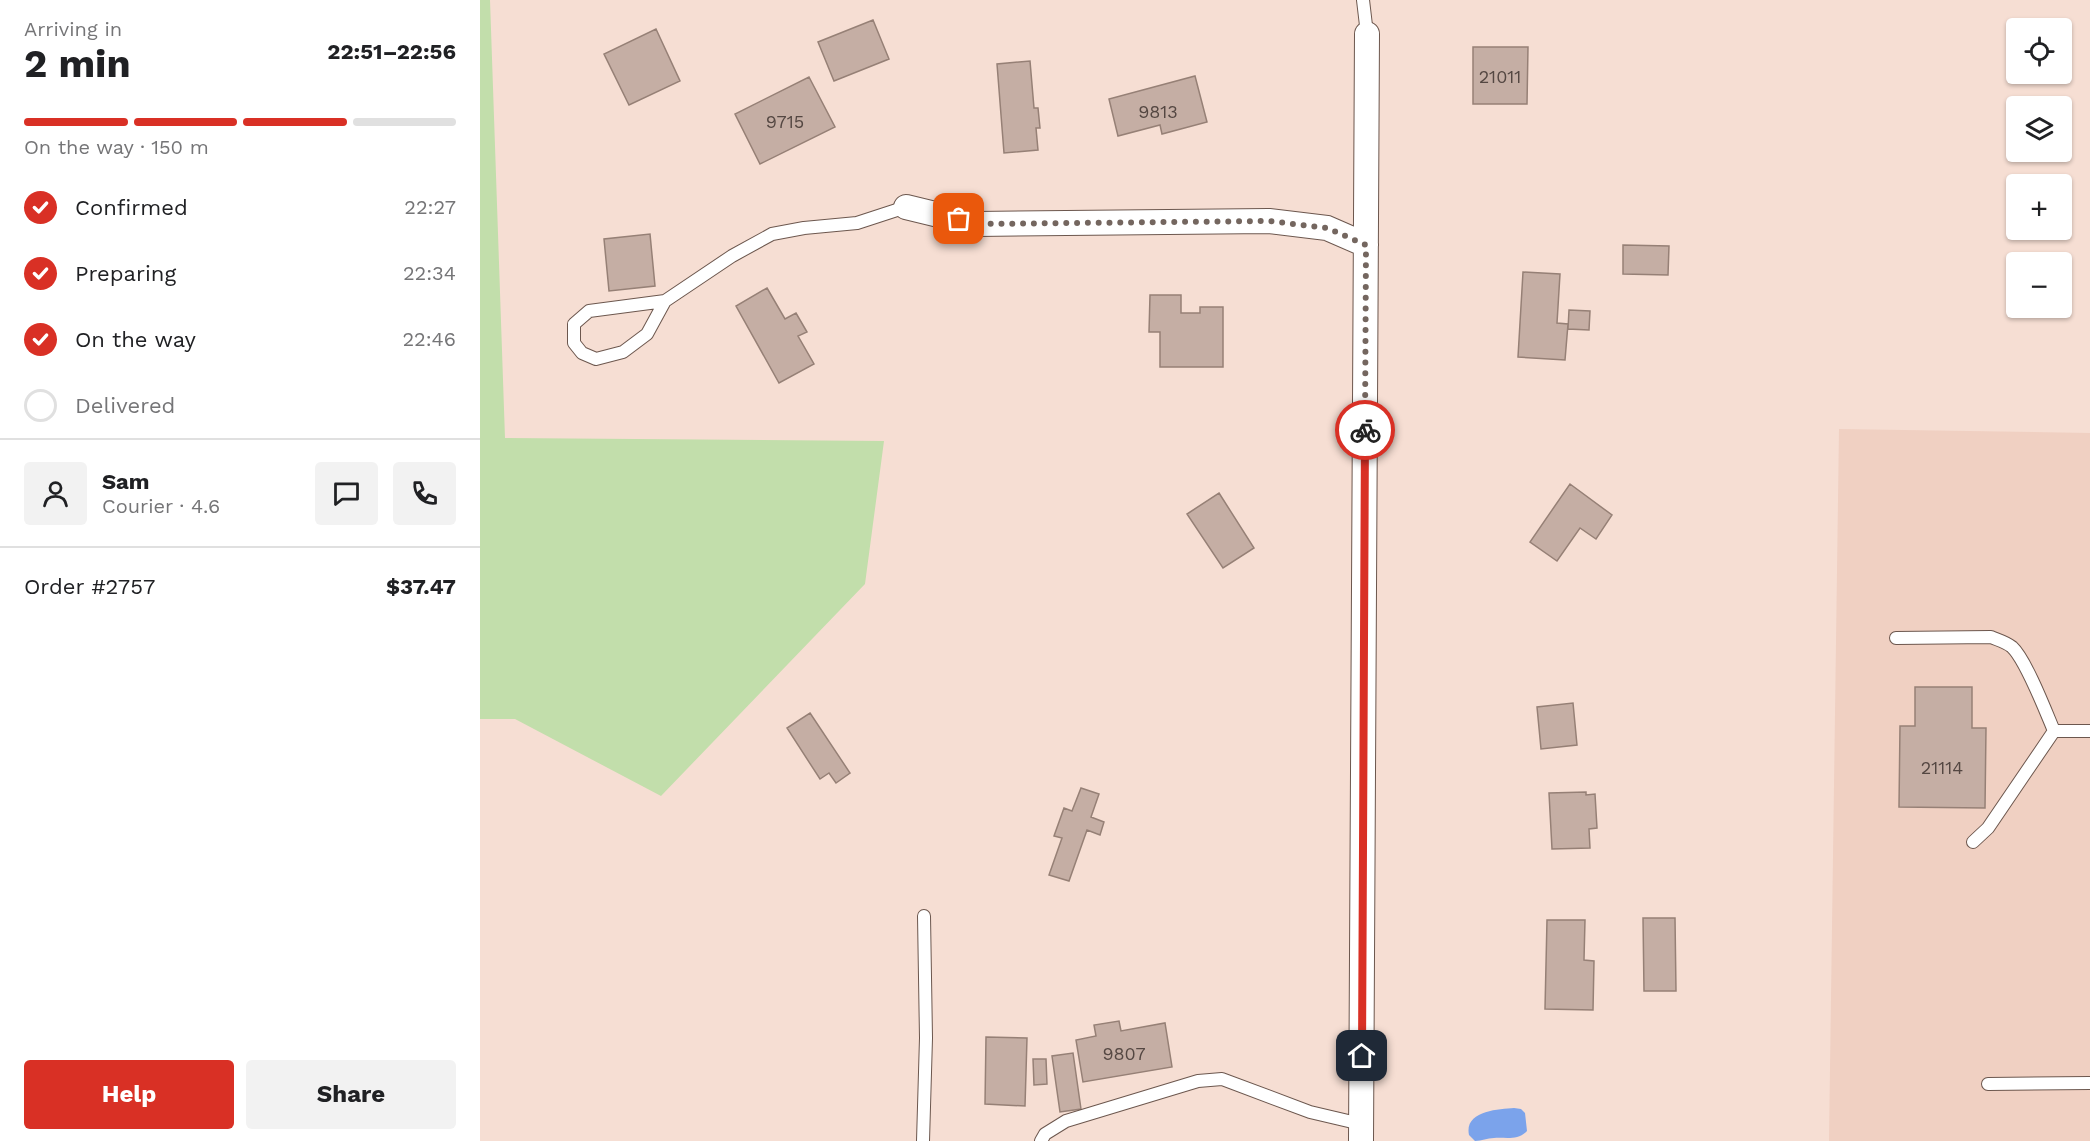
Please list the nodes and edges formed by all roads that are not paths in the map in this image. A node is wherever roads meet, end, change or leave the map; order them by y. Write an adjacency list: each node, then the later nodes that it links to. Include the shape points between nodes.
1 (1363, 0): 2 (lane)
2 (1367, 34): 4 (street)
3 (906, 207): 4 (street, via 976,224 1269,221 1327,228); 5 (lane, via 857,223 772,234)
4 (1366, 245): 13 (street)
5 (665, 301): 5 (lane, via 589,311 574,324 574,343 582,353 596,359 623,352 648,334)
6 (1896, 638): 7 (lane, via 1991,637 2002,641 2013,648 2027,671)
7 (2054, 731): 8 (lane); 9 (lane, via 1988,828)
8 (2090, 731)
9 (1973, 842)
10 (924, 916): 14 (lane)
11 (2090, 1083): 12 (lane)
12 (1988, 1084)
13 (1361, 1132): 15 (lane, via 1222,1079 1198,1081 1066,1121)
14 (923, 1141)
15 (1041, 1141)

